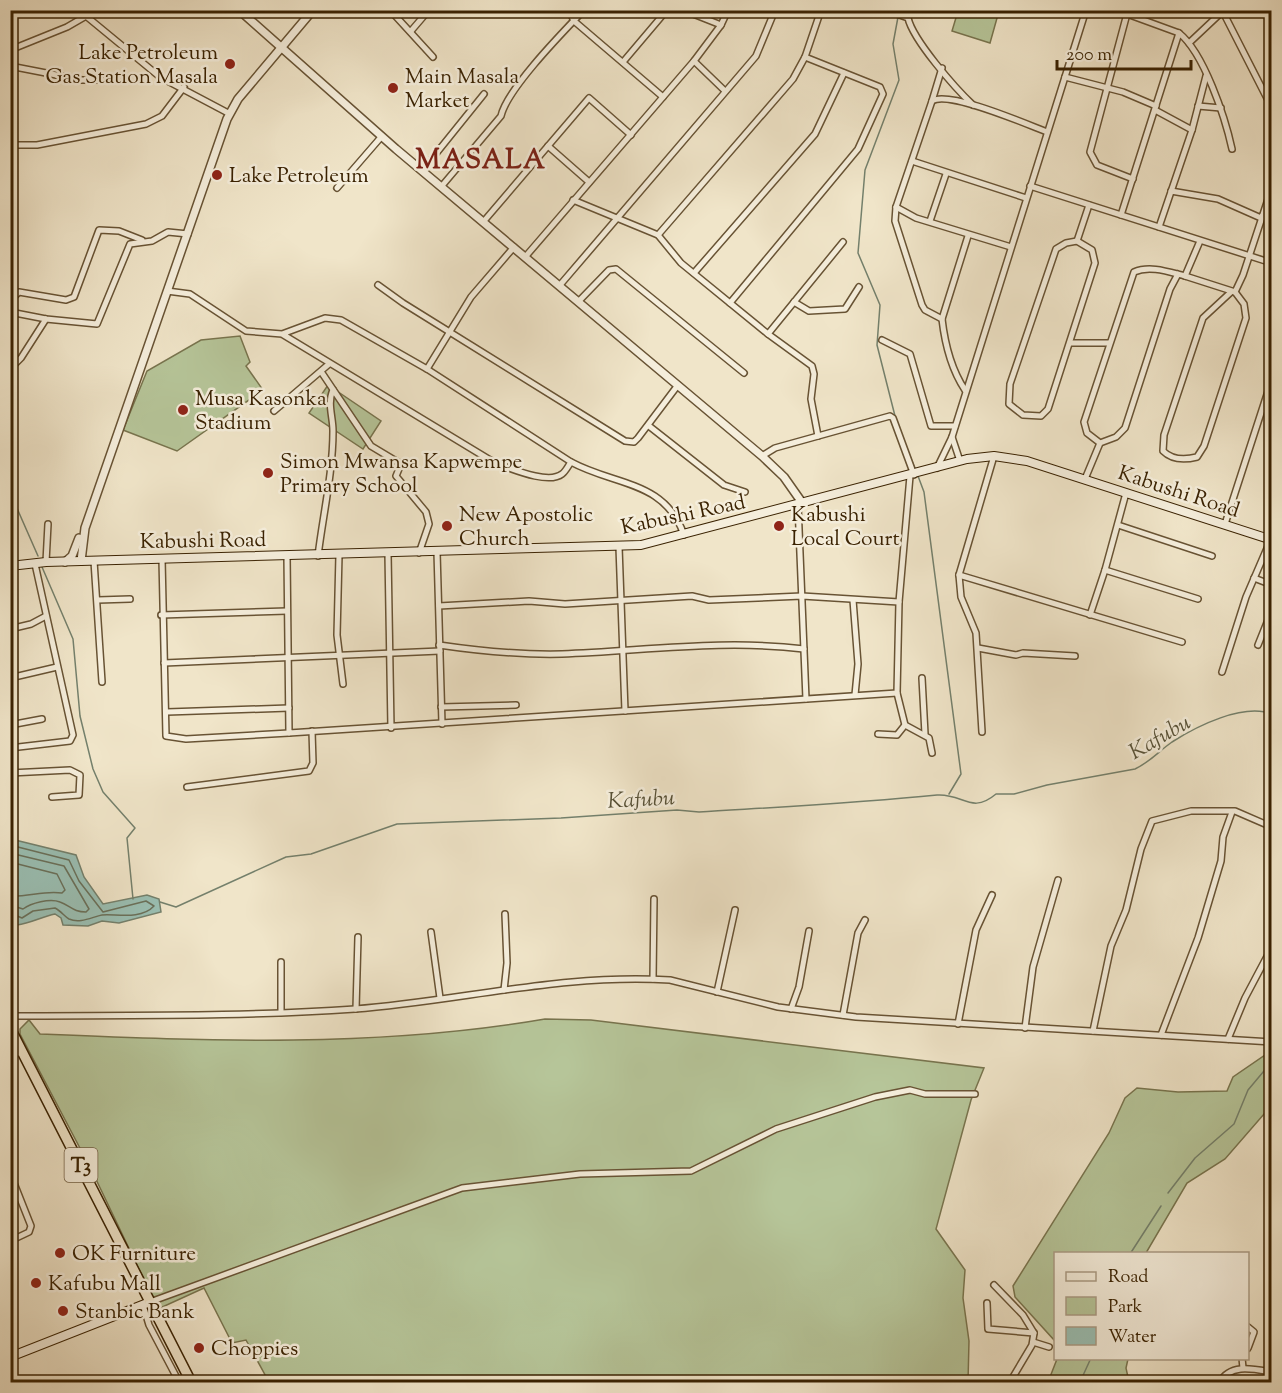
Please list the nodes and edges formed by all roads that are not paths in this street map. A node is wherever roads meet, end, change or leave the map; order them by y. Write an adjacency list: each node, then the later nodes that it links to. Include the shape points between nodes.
1 (239, 10): 16 (street)
2 (313, 10): 22 (street)
3 (390, 10): 19 (street)
4 (429, 10): 19 (street)
5 (568, 10): 17 (street)
6 (584, 10): 17 (street)
7 (667, 10): 27 (street)
8 (683, 10): 18 (street)
9 (728, 10): 18 (street)
10 (775, 10): 36 (street, via 756,56)
11 (821, 10): 25 (street)
12 (885, 10): 29 (street, via 908,18 915,36)
13 (1086, 10): 32 (street)
14 (1222, 11): 21 (street); 44 (street)
15 (1128, 12): 20 (street); 35 (street)
16 (249, 14): 22 (street)
17 (574, 21): 27 (street); 59 (street)
18 (721, 25): 26 (street)
19 (411, 31): 24 (street)
20 (1179, 33): 21 (street); 42 (street)
21 (1190, 42): 31 (street)
22 (281, 48): 45 (street); 49 (street)
23 (10, 50): 34 (street, via 86,16 160,77)
24 (433, 57)
25 (805, 57): 30 (street); 75 (street, via 783,93)
26 (694, 61): 36 (street); 38 (street)
27 (623, 62): 38 (street)
28 (10, 66): 33 (street, via 82,80)
29 (942, 68): 39 (street); 41 (street, via 952,85)
30 (844, 74): 86 (street, via 815,134); 95 (street, via 883,90 868,130 843,169)
31 (1206, 76): 40 (street); 43 (street)
32 (1065, 77): 35 (street); 47 (street)
33 (102, 80)
34 (184, 87): 45 (street); 50 (street, via 162,116 146,124 37,145)
35 (1106, 87): 42 (street); 56 (street, via 1090,146 1091,156 1103,168)
36 (725, 91): 68 (street)
37 (484, 94): 54 (street)
38 (663, 98): 48 (street)
39 (932, 101): 41 (street, via 942,97); 53 (street)
40 (1198, 106): 43 (street); 46 (street)
41 (974, 107): 47 (street)
42 (1156, 108): 46 (street); 56 (street)
43 (1221, 108): 52 (street)
44 (1272, 108)
45 (230, 114): 74 (street)
46 (1192, 130): 62 (street)
47 (1047, 132): 58 (street)
48 (631, 135): 51 (street, via 589,98); 57 (street)
49 (382, 136): 54 (street); 61 (street)
50 (10, 145)
51 (549, 146): 57 (street); 71 (street)
52 (1232, 148)
53 (912, 161): 55 (street); 66 (street)
54 (422, 171): 59 (street)
55 (946, 174): 63 (street); 72 (street)
56 (1133, 179): 67 (street)
57 (589, 182): 64 (street)
58 (1030, 186): 63 (street); 65 (street)
59 (441, 187): 71 (street)
60 (1272, 187): 69 (street)
61 (337, 188)
62 (1171, 191): 69 (street, via 1218,199); 73 (street)
63 (1026, 198): 82 (street)
64 (573, 200): 68 (street); 83 (street)
65 (1089, 205): 67 (street); 78 (street)
66 (896, 207): 72 (street, via 905,214); 99 (street, via 896,221 922,305)
67 (1121, 215): 73 (street)
68 (618, 217): 75 (street); 89 (street)
69 (1262, 217): 70 (street); 84 (street)
70 (1272, 218)
71 (484, 221): 81 (street)
72 (930, 221): 76 (street)
73 (1159, 227): 79 (street)
74 (188, 234): 77 (street, via 168,232 152,241); 91 (street)
75 (658, 235): 86 (street)
76 (968, 236): 82 (street); 99 (street)
77 (143, 240): 96 (street, via 119,231 99,230 74,297 66,300 19,292); 98 (street, via 127,248 97,324)
78 (1077, 241): 104 (street, via 1092,250 1096,258); 104 (street, via 1056,249 1049,265 1010,384 1007,399 1013,409 1029,416 1045,413)
79 (1200, 241): 84 (street); 87 (street)
80 (843, 242): 94 (street)
81 (514, 247): 83 (street); 100 (street, via 486,277)
82 (1011, 247): 114 (street)
83 (526, 256): 89 (street)
84 (1249, 256): 85 (street); 92 (street)
85 (1272, 263)
86 (694, 273): 95 (street)
87 (1181, 275): 92 (street); 105 (street, via 1146,269 1134,272); 121 (street, via 1170,289 1125,428 1116,437)
88 (378, 285): 100 (street)
89 (560, 285): 93 (street)
90 (859, 287): 94 (street, via 845,309 809,311)
91 (167, 291): 101 (street, via 190,294 246,331); 135 (street)
92 (1233, 292): 92 (street, via 1203,318 1164,435 1163,451 1173,458 1197,457 1204,446 1246,318 1244,304)
93 (578, 302): 110 (street, via 609,270 616,268); 112 (street)
94 (794, 302): 102 (street)
95 (730, 303): 102 (street)
96 (10, 306)
97 (10, 312): 98 (street)
98 (46, 319): 107 (street)
99 (942, 319): 114 (street, via 950,357)
100 (448, 331): 108 (street); 117 (street, via 626,441 634,442)
101 (282, 334): 106 (street); 108 (street, via 325,318 341,320)
102 (768, 334): 119 (street, via 814,370 811,399)
103 (882, 340): 118 (street, via 910,354 931,426)
104 (1070, 342): 105 (street)
105 (1109, 343): 121 (street, via 1084,422 1087,433)
106 (329, 364): 109 (street); 125 (street, via 495,463 530,476 554,477 560,476)
107 (10, 369)
108 (427, 369): 125 (street)
109 (322, 372): 113 (street); 116 (street)
110 (744, 373)
111 (1272, 379): 115 (street)
112 (678, 385): 117 (street); 122 (street)
113 (333, 390): 140 (street, via 371,446 401,464 396,476 426,512 429,524); 144 (street, via 329,397 332,441)
114 (965, 390): 118 (street)
115 (1269, 395): 133 (street)
116 (274, 411)
117 (649, 426): 129 (street, via 723,485)
118 (955, 426): 120 (street)
119 (818, 436): 122 (street, via 775,448); 127 (street, via 890,416)
120 (952, 437): 124 (street); 126 (street)
121 (1100, 442): 128 (street)
122 (762, 456): 131 (street, via 784,477)
123 (994, 456): 124 (main road, Kabushi Road); 128 (main road, Kabushi Road, via 1027,461); 154 (street)
124 (960, 461): 126 (main road, Kabushi Road)
125 (571, 462): 136 (street, via 664,500)
126 (937, 468): 127 (main road, Kabushi Road)
127 (916, 475): 131 (main road, Kabushi Road); 163 (street)
128 (1085, 479): 130 (main road, Kabushi Road)
129 (745, 492)
130 (1126, 494): 133 (main road, Kabushi Road); 134 (street)
131 (801, 505): 136 (main road, Kabushi Road); 157 (street)
132 (48, 524): 149 (street)
133 (1225, 524): 137 (main road, Kabushi Road)
134 (1118, 525): 145 (street); 153 (street)
135 (85, 528): 147 (street); 150 (street)
136 (684, 535): 138 (main road, Kabushi Road)
137 (1271, 539): 155 (street)
138 (619, 547): 139 (main road, Kabushi Road); 162 (street)
139 (437, 552): 140 (main road, Kabushi Road); 164 (street)
140 (419, 553): 141 (main road, Kabushi Road)
141 (387, 554): 142 (main road, Kabushi Road); 177 (street)
142 (339, 555): 144 (main road, Kabushi Road); 178 (street)
143 (287, 556): 144 (main road, Kabushi Road); 146 (main road, Kabushi Road); 166 (street)
144 (318, 556)
145 (1212, 556)
146 (162, 559): 148 (main road, Kabushi Road); 167 (street)
147 (81, 561): 148 (main road, Kabushi Road); 150 (main road, Kabushi Road)
148 (94, 561): 160 (street)
149 (46, 562): 150 (main road, Kabushi Road); 151 (main road, Kabushi Road)
150 (65, 562)
151 (35, 564): 152 (main road, Kabushi Road); 169 (street)
152 (10, 566)
153 (1105, 570): 159 (street); 168 (street)
154 (959, 575): 168 (street); 174 (street)
155 (1254, 578): 156 (street); 183 (street)
156 (1272, 585)
157 (802, 596): 161 (street); 162 (street, via 709,600 678,596); 175 (street)
158 (130, 599): 160 (street)
159 (1198, 599)
160 (98, 600): 186 (street)
161 (853, 600): 163 (street); 189 (street, via 858,664)
162 (621, 601): 164 (street); 176 (street)
163 (899, 602): 188 (street)
164 (439, 606): 173 (street)
165 (1272, 610): 172 (street)
166 (287, 611): 167 (street); 180 (street)
167 (161, 615): 181 (street)
168 (1090, 615): 171 (street)
169 (46, 616): 170 (street); 182 (street)
170 (10, 629)
171 (1182, 642)
172 (1258, 645)
173 (440, 648): 176 (street, via 515,653); 177 (street); 192 (street)
174 (978, 648): 179 (street, via 1016,655 1023,652); 202 (street)
175 (804, 650): 176 (street, via 708,644); 190 (street)
176 (622, 651): 194 (street)
177 (390, 653): 178 (street); 200 (street)
178 (339, 654): 180 (street); 187 (street)
179 (1075, 656)
180 (288, 658): 181 (street); 193 (street)
181 (164, 663): 195 (street)
182 (57, 667): 184 (street); 206 (street, via 72,739)
183 (1222, 672)
184 (10, 678)
185 (922, 678): 205 (street)
186 (102, 682)
187 (343, 684)
188 (897, 693): 189 (street); 199 (street)
189 (855, 695): 190 (street)
190 (806, 699): 194 (street)
191 (516, 705): 192 (street)
192 (441, 707): 197 (street)
193 (289, 708): 195 (street); 203 (street)
194 (625, 711): 197 (street)
195 (166, 712): 203 (street, via 166,736 173,738)
196 (42, 720): 198 (street)
197 (442, 724): 200 (street)
198 (10, 725)
199 (905, 725): 204 (street, via 897,735); 205 (street)
200 (391, 728): 201 (street)
201 (312, 732): 203 (street); 209 (street, via 313,763 309,771)
202 (982, 732)
203 (289, 733)
204 (878, 734)
205 (925, 734): 207 (street)
206 (10, 748)
207 (932, 753)
208 (10, 773): 210 (street, via 80,775 79,795)
209 (187, 787)
210 (52, 797)
211 (1232, 812): 212 (street); 236 (street, via 1191,811 1155,819 1148,825 1126,910 1111,946); 237 (street, via 1196,947)
212 (1272, 827)
213 (1058, 880): 235 (street, via 1033,967)
214 (992, 895): 233 (street, via 976,930)
215 (654, 899): 224 (street)
216 (735, 910): 226 (street)
217 (505, 914): 225 (street)
218 (865, 920): 232 (street, via 858,933)
219 (808, 931): 229 (street, via 799,987)
220 (431, 933): 227 (street)
221 (358, 936): 228 (street)
222 (1272, 947): 238 (street)
223 (281, 962): 230 (street)
224 (653, 979): 225 (street, via 579,981); 226 (street)
225 (504, 990): 227 (street)
226 (717, 992): 229 (street)
227 (440, 998): 228 (street)
228 (357, 1009): 230 (street)
229 (791, 1009): 232 (street)
230 (281, 1011): 231 (street)
231 (10, 1016)
232 (843, 1016): 233 (street)
233 (958, 1024): 235 (street)
234 (10, 1028): 240 (highway, T3)
235 (1025, 1028): 236 (street)
236 (1093, 1031): 237 (street)
237 (1161, 1035): 238 (street)
238 (1228, 1039): 239 (street)
239 (1272, 1042)
240 (21, 1051): 241 (street); 247 (highway, T3)
241 (10, 1058)
242 (975, 1094): 247 (street, via 925,1094 910,1090 875,1097 776,1129 691,1171 580,1174 462,1188)
243 (10, 1173): 244 (street, via 31,1226 29,1232)
244 (10, 1241)
245 (994, 1285): 249 (street, via 1023,1315)
246 (987, 1303): 249 (street, via 988,1329)
247 (147, 1304): 253 (main road); 259 (street, via 149,1325); 260 (highway, T3)
248 (1249, 1328): 251 (street, via 1254,1332)
249 (1034, 1333): 250 (street)
250 (1033, 1342): 252 (street); 261 (street)
251 (1249, 1345)
252 (1049, 1347)
253 (10, 1357)
254 (1242, 1360): 255 (street)
255 (1243, 1368): 256 (street); 258 (street, via 1228,1372)
256 (1272, 1372)
257 (1132, 1379): 262 (street)
258 (1220, 1382): 263 (street)
259 (179, 1383)
260 (191, 1383)
261 (1010, 1383)
262 (1190, 1383)
263 (1206, 1383)

